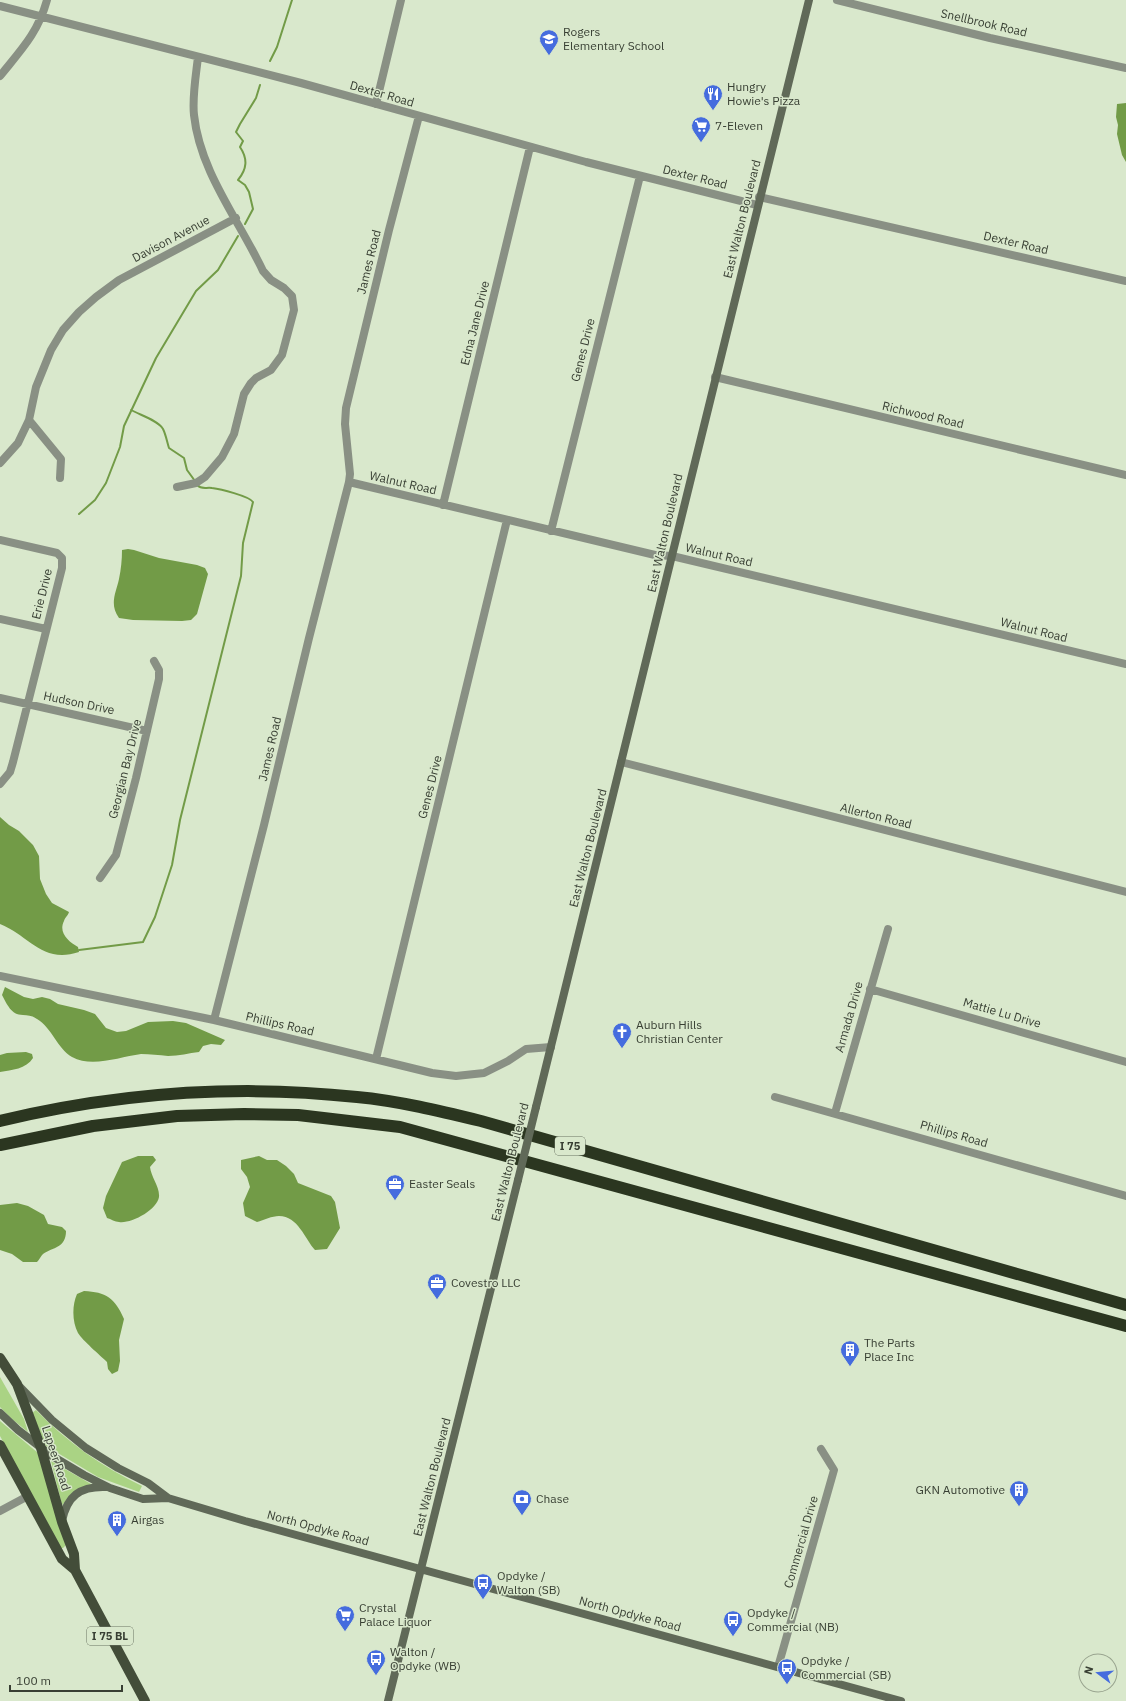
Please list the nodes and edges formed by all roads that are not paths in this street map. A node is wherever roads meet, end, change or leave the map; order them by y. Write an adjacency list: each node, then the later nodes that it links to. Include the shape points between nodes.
1 (47, 0): 6 (street)
2 (401, 0): 10 (street)
3 (809, 0): 14 (main road, East Walton Boulevard)
4 (837, 0): 8 (street, Snellbrook Road)
5 (0, 6): 6 (street, Dexter Road)
6 (43, 17): 7 (street, Dexter Road); 9 (street, via 30,39)
7 (198, 56): 10 (street, Dexter Road); 15 (street, via 194,114 200,143 210,171)
8 (1126, 68)
9 (0, 76)
10 (376, 104): 11 (street, Dexter Road)
11 (418, 116): 12 (street, Dexter Road); 22 (street, James Road, via 345,415 350,474)
12 (530, 147): 13 (street, Dexter Road); 24 (street, Edna Jane Drive)
13 (640, 176): 14 (street, Dexter Road); 26 (street, Genes Drive)
14 (758, 201): 16 (street, Dexter Road); 17 (main road, East Walton Boulevard)
15 (236, 218): 18 (street, Davison Avenue, via 119,280 79,312 63,330 51,350 36,387); 23 (street, via 263,271 292,296 294,310 282,355 270,370 256,378 247,388 234,434 222,457 205,477 196,483)
16 (1126, 281)
17 (715, 377): 20 (street, Richwood Road); 28 (main road, East Walton Boulevard)
18 (29, 420): 19 (street, Davison Avenue, via 18,443); 21 (street, via 61,459)
19 (0, 463)
20 (1126, 475)
21 (60, 478)
22 (348, 482): 24 (street, Walnut Road); 43 (street, James Road)
23 (177, 486)
24 (443, 505): 25 (street, Walnut Road)
25 (507, 520): 26 (street, Walnut Road); 45 (street, Genes Drive)
26 (551, 531): 28 (street, Walnut Road, via 655,555)
27 (0, 540): 30 (street, Erie Drive, via 57,553 62,558 62,568)
28 (672, 556): 32 (street, Walnut Road); 36 (main road, East Walton Boulevard)
29 (0, 619): 30 (street)
30 (46, 629): 34 (street)
31 (154, 661): 35 (street, Georgian Bay Drive, via 159,670)
32 (1126, 664)
33 (0, 698): 34 (street, Hudson Drive)
34 (28, 704): 35 (street, Hudson Drive); 37 (street, via 10,772)
35 (147, 731): 38 (street, Georgian Bay Drive, via 116,855)
36 (621, 762): 39 (street, Allerton Road); 44 (main road, East Walton Boulevard)
37 (0, 784)
38 (100, 878)
39 (1126, 892)
40 (888, 929): 42 (street, Armada Drive)
41 (0, 976): 43 (street, Phillips Road)
42 (870, 989): 46 (street, Mattie Lu Drive); 48 (street, Armada Drive)
43 (214, 1020): 45 (street, Phillips Road)
44 (551, 1047): 45 (street, Phillips Road, via 526,1049 484,1073 456,1076 432,1073); 65 (main road, East Walton Boulevard, bridge)
45 (376, 1059)
46 (1126, 1062)
47 (775, 1097): 48 (street, Phillips Road)
48 (835, 1113): 51 (street, Phillips Road)
49 (0, 1121): 52 (highway, I 75, via 74,1105 181,1092 268,1092 357,1097 425,1108 481,1121)
50 (0, 1145): 53 (highway, I 75, via 93,1126 177,1116 298,1115 400,1127)
51 (1126, 1196)
52 (1126, 1305)
53 (1126, 1326)
54 (0, 1358): 55 (main road, Lapeer Road / I 75 BL)
55 (17, 1384): 58 (main road, Lapeer Road / I 75 BL); 62 (main road, North Opdyke Road, via 52,1420 81,1444 118,1468 148,1483)
56 (0, 1413): 58 (main road, North Opdyke Road)
57 (0, 1445): 61 (main road, Lapeer Road / I 75 BL)
58 (41, 1448): 60 (main road, North Opdyke Road, via 63,1464); 64 (main road, Lapeer Road / I 75 BL)
59 (821, 1449): 67 (street, Commercial Drive, via 834,1470)
60 (110, 1488): 62 (main road, North Opdyke Road, via 143,1499); 64 (main road, via 89,1488 76,1494 66,1506)
61 (28, 1496): 63 (street); 66 (main road, Lapeer Road / I 75 BL, via 62,1559)
62 (168, 1498): 65 (main road, North Opdyke Road)
63 (0, 1511)
64 (62, 1522): 66 (main road, Lapeer Road / I 75 BL, via 74,1554)
65 (421, 1569): 67 (main road, North Opdyke Road); 69 (main road, East Walton Boulevard)
66 (75, 1570): 68 (main road, Lapeer Road / I 75 BL)
67 (778, 1667): 70 (main road, North Opdyke Road)
68 (145, 1701)
69 (388, 1701)
70 (901, 1701)

